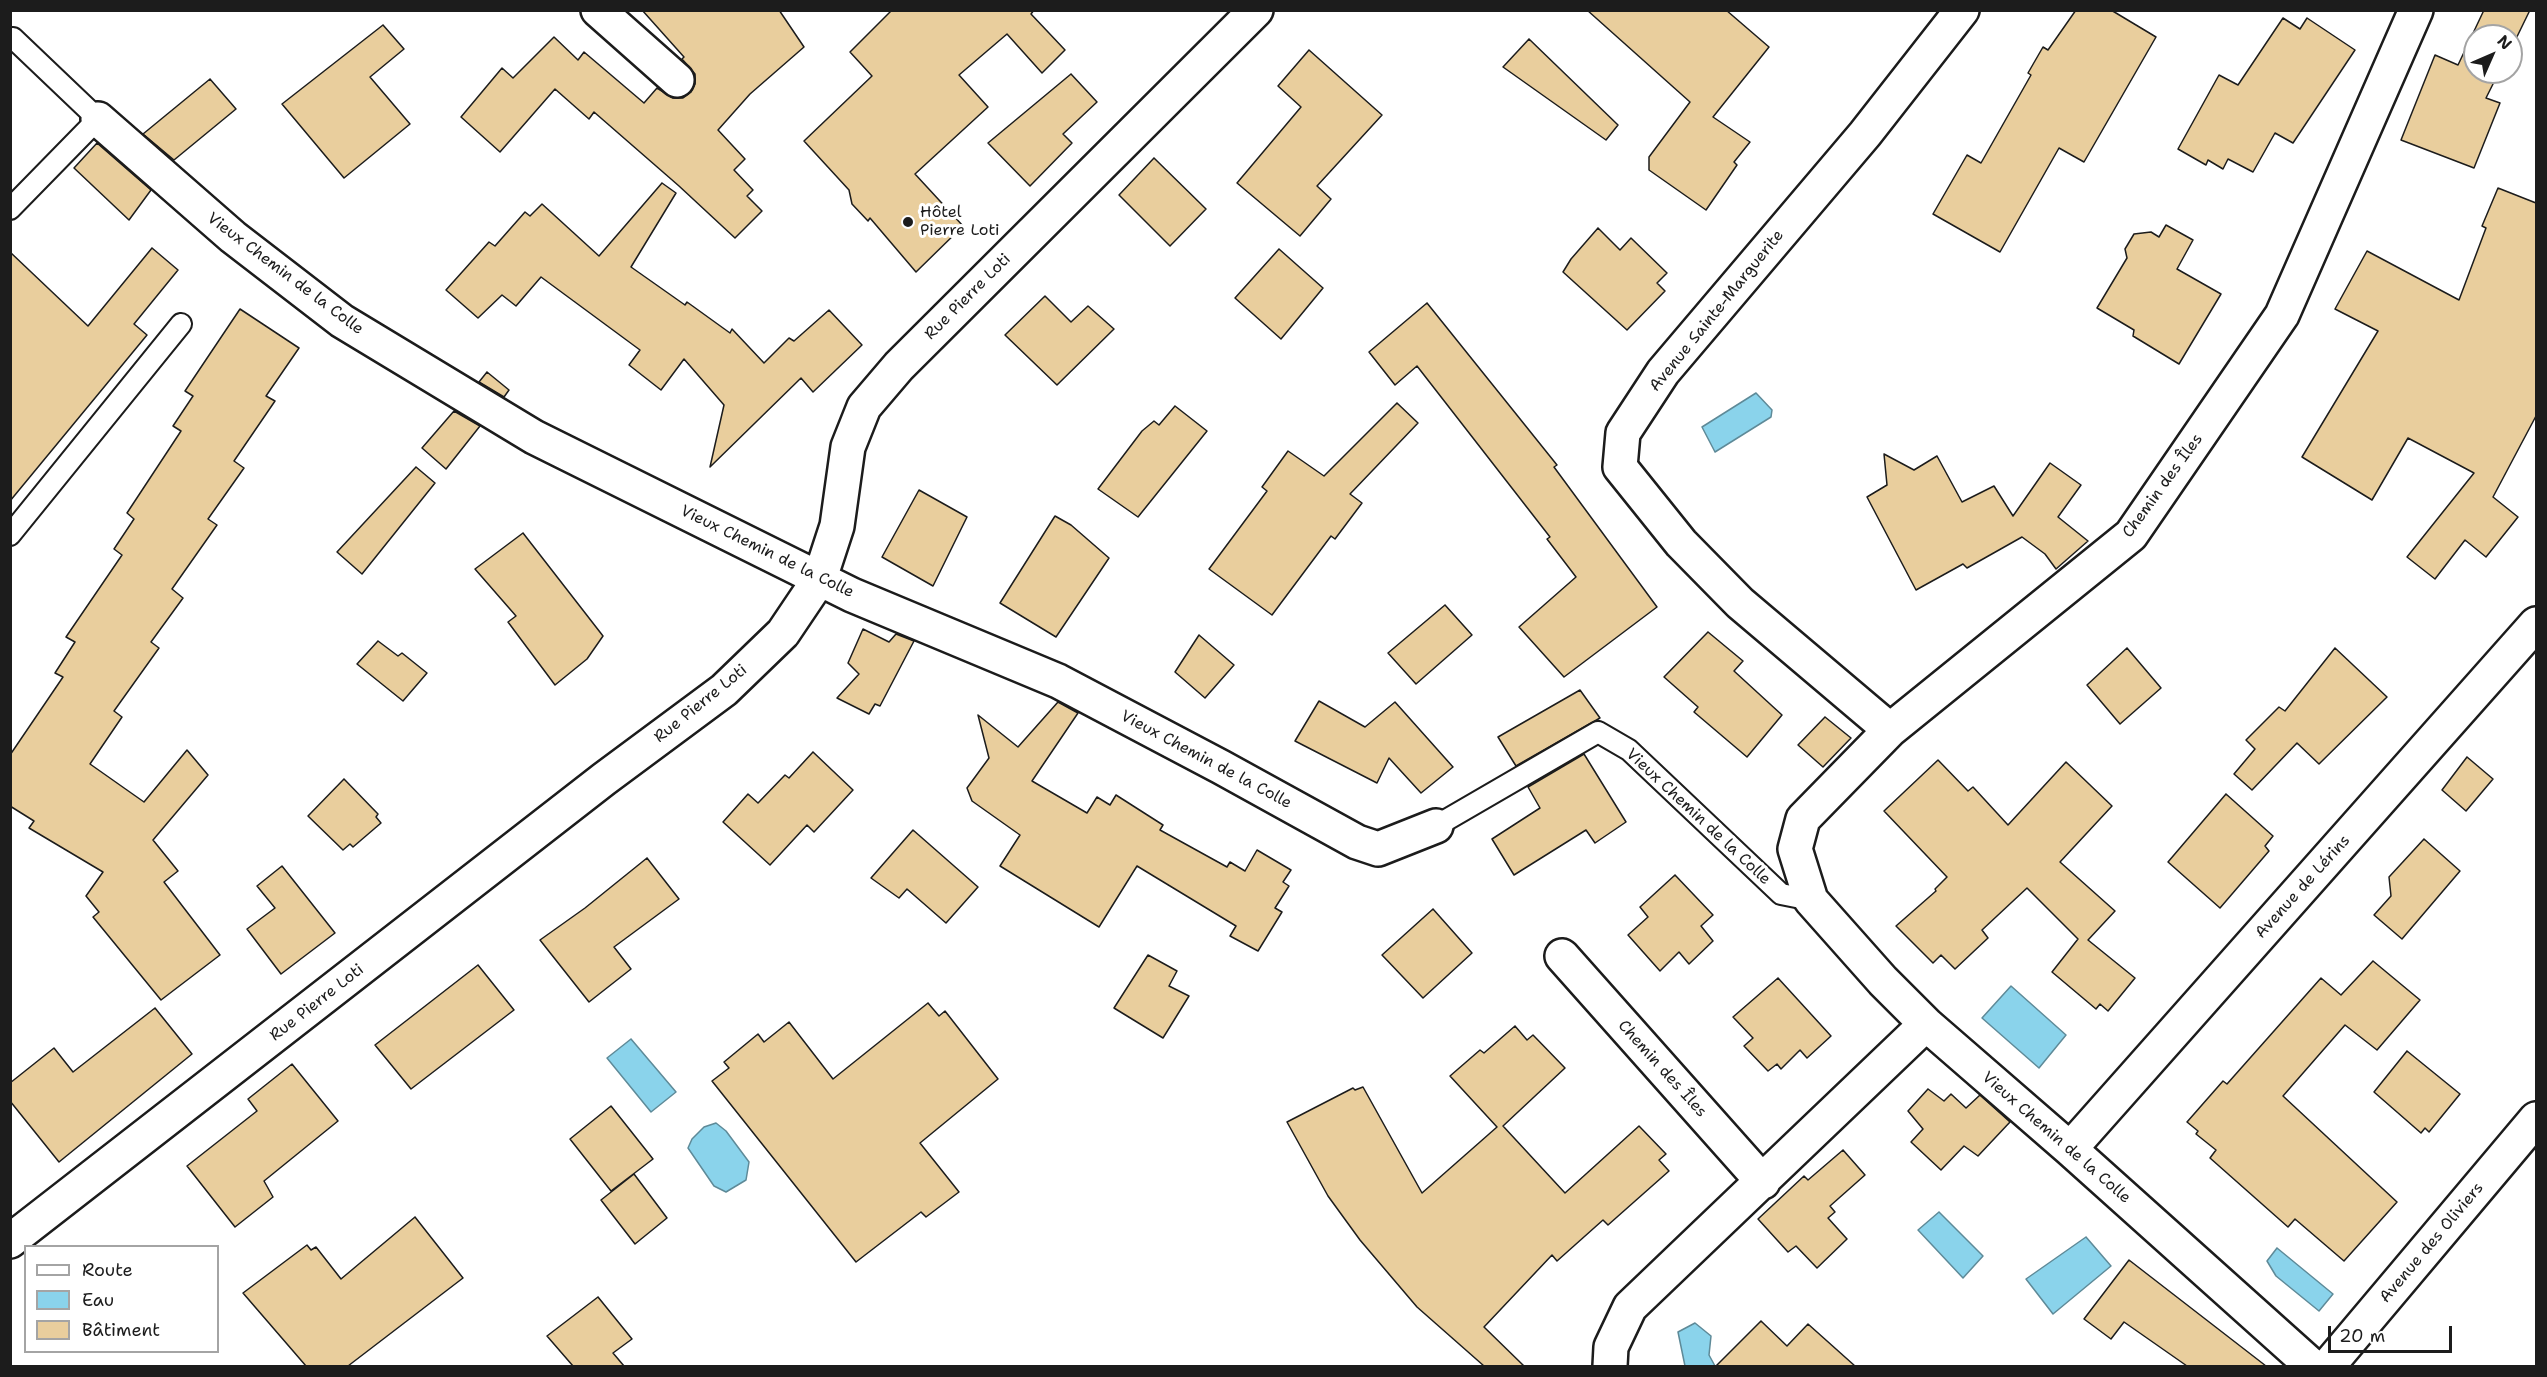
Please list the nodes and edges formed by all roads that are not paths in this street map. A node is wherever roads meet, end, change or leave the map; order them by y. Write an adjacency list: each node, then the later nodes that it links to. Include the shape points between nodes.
1 (598, 10): 6 (street)
2 (1256, 10): 11 (street, Rue Pierre Loti, via 908,357 864,407 848,447 837,526)
3 (1962, 10): 13 (street, Avenue Sainte-Marguerite, via 1865,134 1663,372 1623,434 1620,467 1681,543 1740,603)
4 (2416, 10): 13 (street, Chemin des Îles, via 2282,315 2131,535)
5 (13, 38): 7 (lane, Vieux Chemin de la Colle)
6 (677, 80)
7 (98, 119): 8 (lane); 11 (street, Vieux Chemin de la Colle, via 233,237 350,326 534,437)
8 (10, 209)
9 (181, 324): 10 (lane)
10 (10, 535)
11 (820, 578): 14 (street, Vieux Chemin de la Colle, via 1058,681 1357,842 1378,849); 21 (street, Rue Pierre Loti, via 783,633 724,690)
12 (2536, 624): 19 (street, Avenue de Lérins)
13 (1890, 730): 15 (street, Chemin des Îles, via 1803,819 1795,849)
14 (1436, 826): 15 (lane, Vieux Chemin de la Colle, via 1598,732 1629,750 1781,894)
15 (1811, 900): 17 (street, Vieux Chemin de la Colle)
16 (1562, 956): 20 (street, Chemin des Îles)
17 (1926, 1024): 19 (street, Vieux Chemin de la Colle); 20 (street)
18 (2536, 1119): 24 (street, Avenue des Oliviers)
19 (2070, 1149): 23 (street, Vieux Chemin de la Colle)
20 (1763, 1182): 22 (street, via 1630,1307 1611,1347)
21 (10, 1241)
22 (1610, 1366)
23 (2312, 1366)
24 (2328, 1366)

